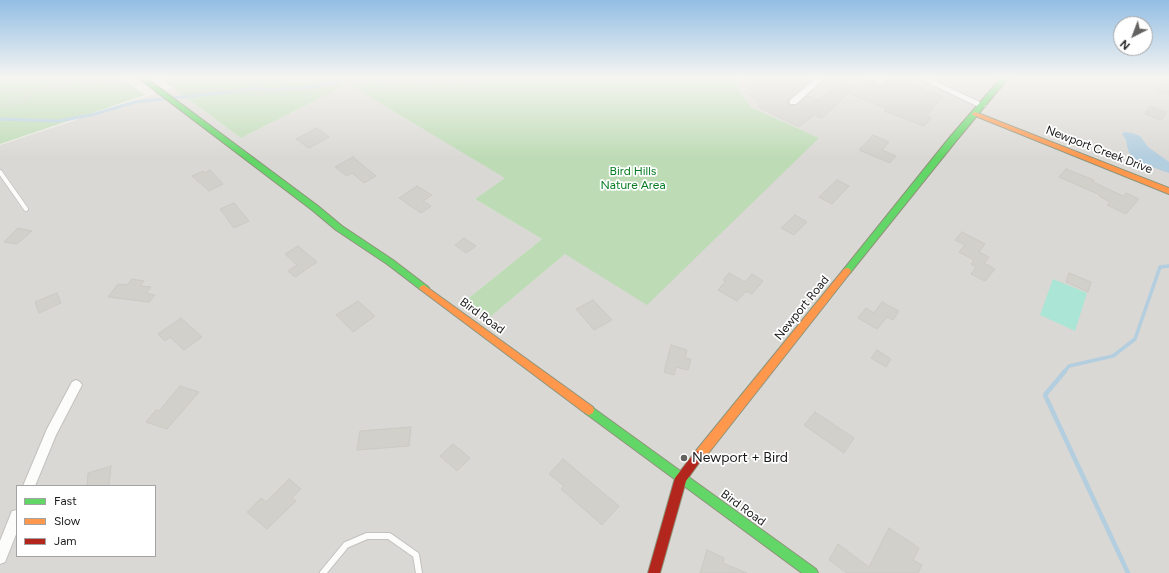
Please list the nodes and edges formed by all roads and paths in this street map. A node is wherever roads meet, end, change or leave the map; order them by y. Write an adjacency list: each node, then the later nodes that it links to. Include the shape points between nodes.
1 (11, 104): 5 (path)
2 (175, 104): 11 (street, Bird Road, via 339,228 390,262)
3 (979, 104): 4 (street)
4 (982, 105): 6 (street, Newport Road)
5 (0, 107)
6 (975, 114): 8 (street, Newport Creek Drive); 11 (street, Newport Road)
7 (0, 172): 9 (lane)
8 (1169, 191)
9 (26, 209)
10 (76, 385): 12 (street)
11 (681, 478): 17 (street, Newport Road); 18 (street, Bird Road)
12 (29, 485)
13 (16, 518): 14 (street)
14 (0, 557)
15 (324, 573): 16 (lane, via 346,545 367,536 390,536 416,554)
16 (419, 573)
17 (654, 573)
18 (812, 573)

